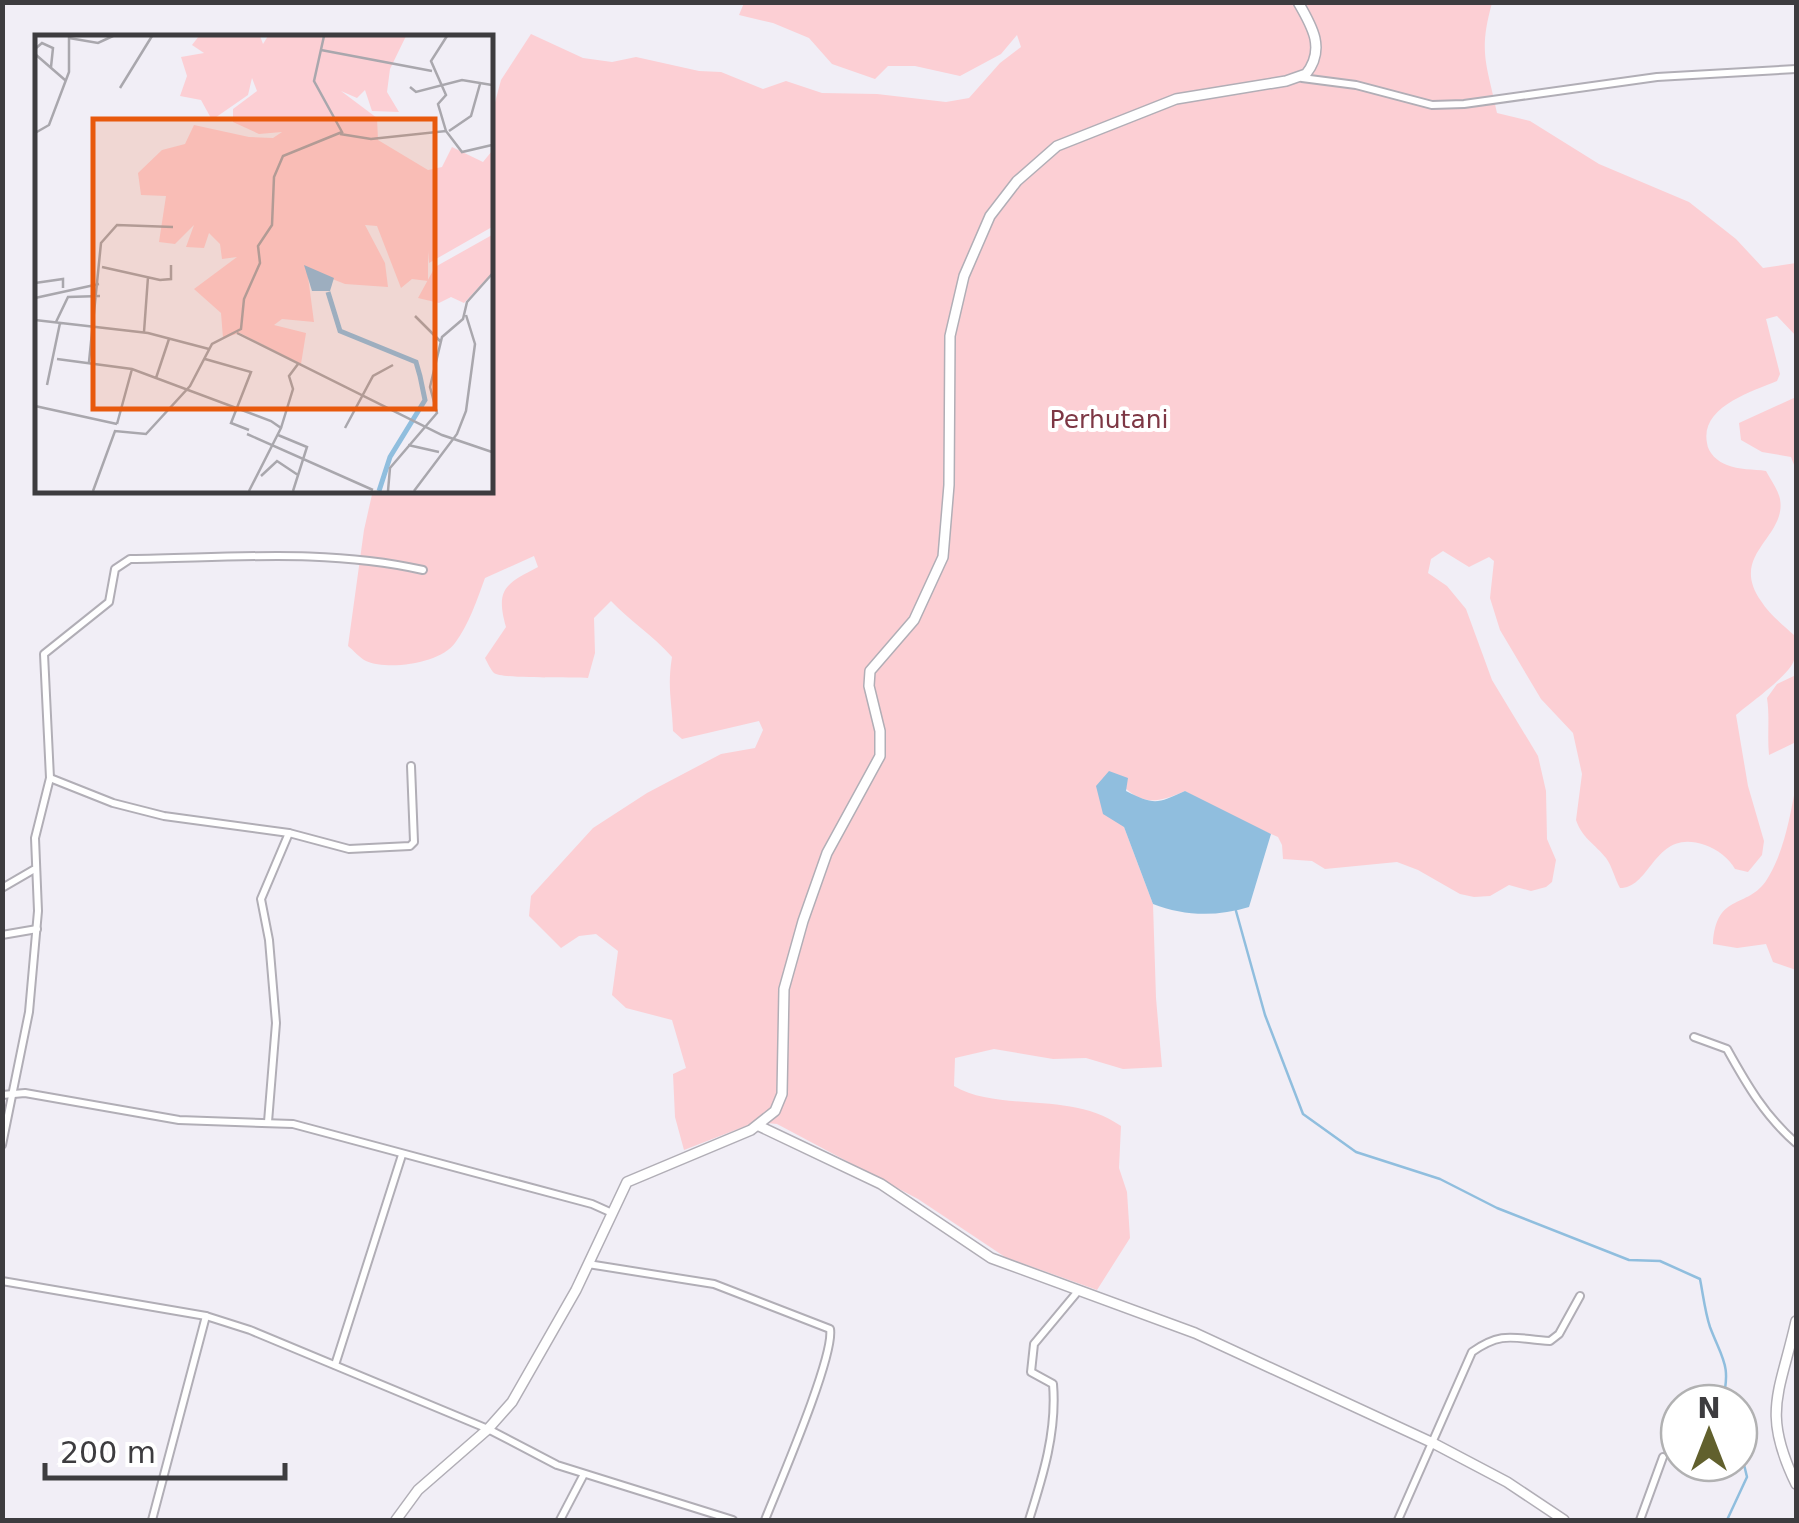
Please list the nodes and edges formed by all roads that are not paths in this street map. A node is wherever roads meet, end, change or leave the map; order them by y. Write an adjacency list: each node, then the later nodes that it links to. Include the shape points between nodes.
1 (1298, 2): 3 (street, via 1317,44 1310,70)
2 (1796, 69): 3 (street, via 1657,77 1432,105 1356,84)
3 (1300, 78): 15 (street, via 1176,99 1058,146 1017,180 990,216 953,320 943,558 914,620 870,670 880,756 827,853 798,935 782,1007 782,1094)
4 (422, 570): 6 (street, via 308,555 124,561 115,569 109,602 44,654)
5 (411, 766): 7 (street, via 416,838 410,846 349,848)
6 (50, 778): 7 (street, via 164,816); 8 (street)
7 (290, 833): 14 (street, via 261,899 276,1022)
8 (34, 869): 9 (street); 10 (street)
9 (2, 888)
10 (37, 929): 11 (street); 13 (street, via 30,1012)
11 (2, 935)
12 (1694, 1037): 16 (street, via 1728,1049 1746,1086)
13 (6, 1096): 14 (street, via 25,1093 180,1120); 17 (street)
14 (268, 1122): 18 (street)
15 (759, 1126): 19 (street, via 629,1180); 22 (street, via 881,1184 991,1258)
16 (1796, 1143)
17 (2, 1144)
18 (402, 1155): 19 (street); 26 (street)
19 (612, 1213): 20 (street)
20 (588, 1264): 27 (street, via 534,1369); 36 (street, via 714,1284 830,1328 809,1406)
21 (2, 1281): 24 (street)
22 (1079, 1290): 28 (street, via 1195,1333); 37 (street, via 1031,1351 1031,1372 1053,1384 1054,1421)
23 (1580, 1296): 28 (street, via 1550,1341 1510,1336 1472,1352)
24 (206, 1316): 26 (street); 32 (street)
25 (1796, 1321): 31 (street, via 1775,1411 1778,1441)
26 (335, 1364): 27 (street)
27 (488, 1429): 30 (street); 33 (street, via 418,1490)
28 (1433, 1443): 38 (street); 39 (street)
29 (1659, 1468): 40 (street)
30 (583, 1476): 34 (street); 35 (street)
31 (1796, 1484)
32 (152, 1520)
33 (396, 1520)
34 (560, 1520)
35 (732, 1520)
36 (765, 1520)
37 (1029, 1520)
38 (1398, 1520)
39 (1564, 1520)
40 (1640, 1520)

